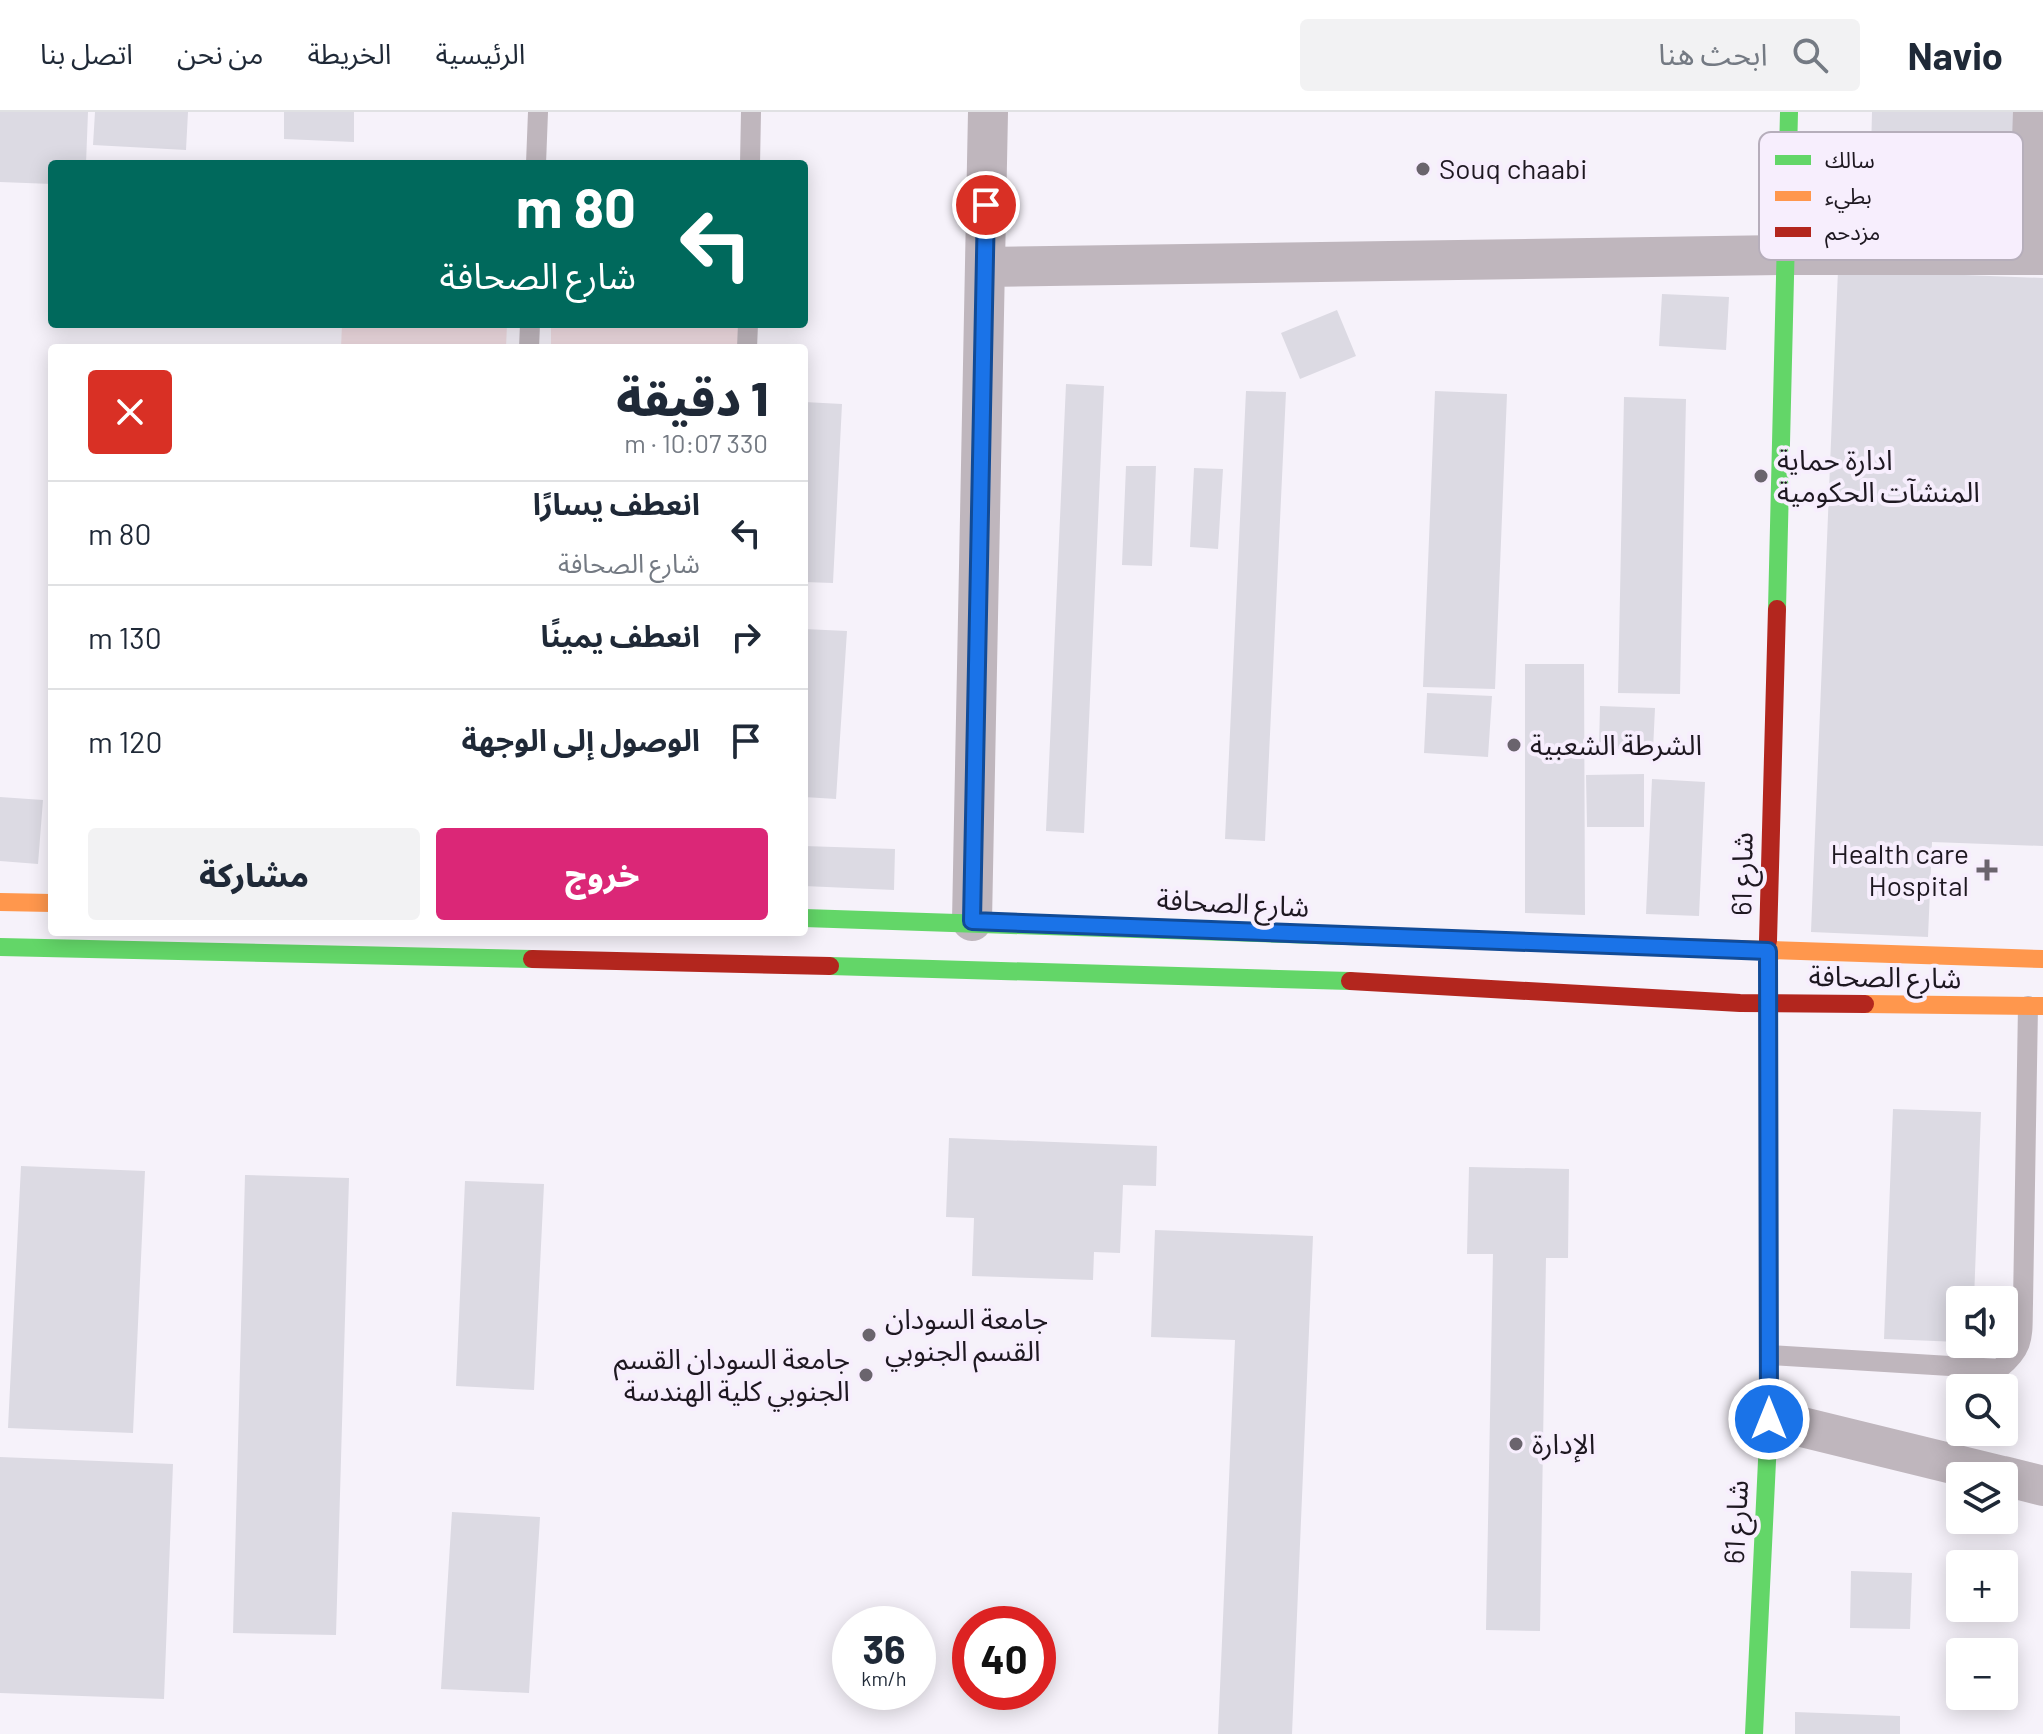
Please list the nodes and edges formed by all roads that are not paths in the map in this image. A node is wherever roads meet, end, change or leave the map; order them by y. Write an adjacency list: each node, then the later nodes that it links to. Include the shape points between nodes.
1 (538, 112): 7 (lane)
2 (751, 112): 8 (lane)
3 (988, 112): 12 (street)
4 (1789, 112): 6 (main road, شارع 61)
5 (2033, 112): 10 (street)
6 (1788, 132)
7 (536, 160)
8 (750, 160)
9 (1759, 255): 12 (street)
10 (2036, 255)
11 (1785, 260): 19 (main road, شارع 61)
12 (985, 267): 16 (street)
13 (0, 902): 14 (main road)
14 (48, 903)
15 (808, 918): 16 (main road, شارع الصحافة)
16 (972, 921): 19 (main road, شارع الصحافة)
17 (506, 936): 20 (lane)
18 (0, 947): 20 (main road, شارع الصحافة)
19 (1768, 951): 21 (main road, شارع الصحافة); 22 (main road, شارع 61)
20 (504, 959): 22 (main road, شارع الصحافة, via 1375,982)
21 (2043, 959)
22 (1768, 1003): 23 (main road, شارع الصحافة); 25 (main road, شارع 61)
23 (2036, 1006): 24 (lane)
24 (2034, 1238): 25 (lane, via 2017,1354 1999,1369)
25 (1769, 1355): 26 (main road, شارع 61)
26 (1769, 1419): 27 (street); 30 (main road, شارع 61)
27 (1946, 1462)
28 (2018, 1480): 29 (street)
29 (2043, 1486)
30 (1754, 1734)

